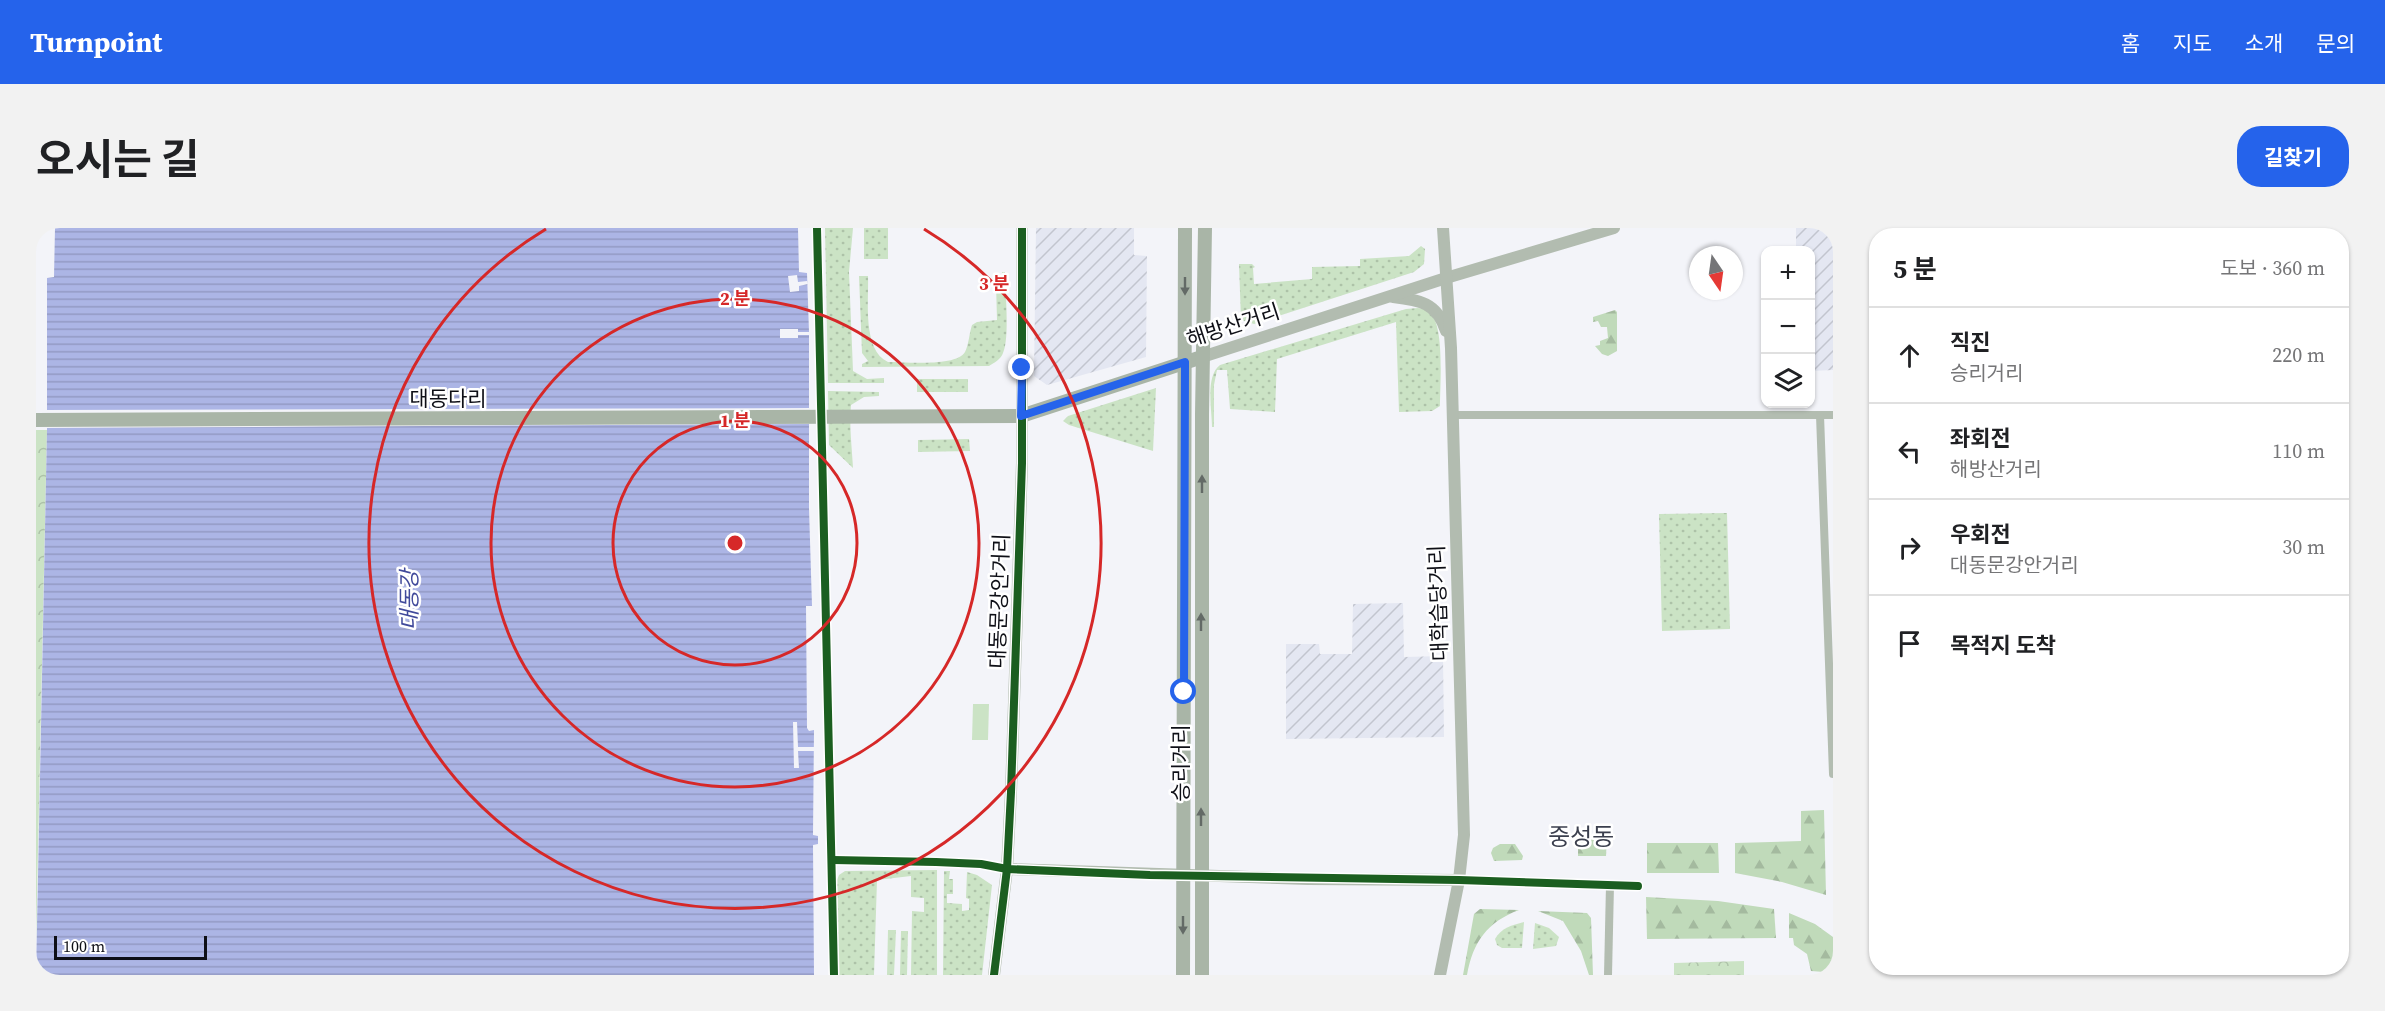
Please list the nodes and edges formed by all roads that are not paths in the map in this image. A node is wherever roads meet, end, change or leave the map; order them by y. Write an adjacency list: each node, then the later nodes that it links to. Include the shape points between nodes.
1 (817, 228): 19 (street)
2 (1022, 228): 16 (main road, 대동문강안거리)
3 (1185, 228): 11 (main road, 승리거리, one-way to 11)
4 (1205, 228): 10 (main road, 승리거리)
5 (1443, 228): 7 (main road, 대학습당거리)
6 (1614, 228): 7 (main road, 해방산거리)
7 (1446, 278): 8 (main road, 해방산거리); 9 (main road, 대학습당거리)
8 (1388, 297): 9 (main road, via 1417,300 1435,309); 10 (main road, 해방산거리)
9 (1451, 348): 12 (main road, 대학습당거리)
10 (1202, 357): 11 (main road, 해방산거리); 22 (main road, 승리거리, one-way to 10)
11 (1185, 362): 16 (main road, 해방산거리); 21 (main road, 승리거리)
12 (1453, 415): 13 (street); 23 (main road, 대학습당거리, via 1464,835)
13 (1820, 415): 14 (street); 18 (street)
14 (1833, 415)
15 (859, 416): 16 (main road, 해방산거리); 17 (main road, 대동다리)
16 (1021, 416): 20 (main road, 대동문강안거리)
17 (36, 420)
18 (1833, 774)
19 (832, 860): 20 (street, via 947,862); 26 (street)
20 (1007, 869): 21 (main road); 27 (main road, 대동문강안거리)
21 (1183, 876): 22 (main road); 28 (main road, 승리거리, one-way to 28)
22 (1201, 876): 23 (main road); 29 (main road, 승리거리)
23 (1459, 880): 24 (street); 30 (main road, 대학습당거리)
24 (1610, 885): 25 (street); 31 (street)
25 (1638, 886)
26 (834, 975)
27 (994, 975)
28 (1183, 975)
29 (1202, 975)
30 (1440, 975)
31 (1608, 975)

